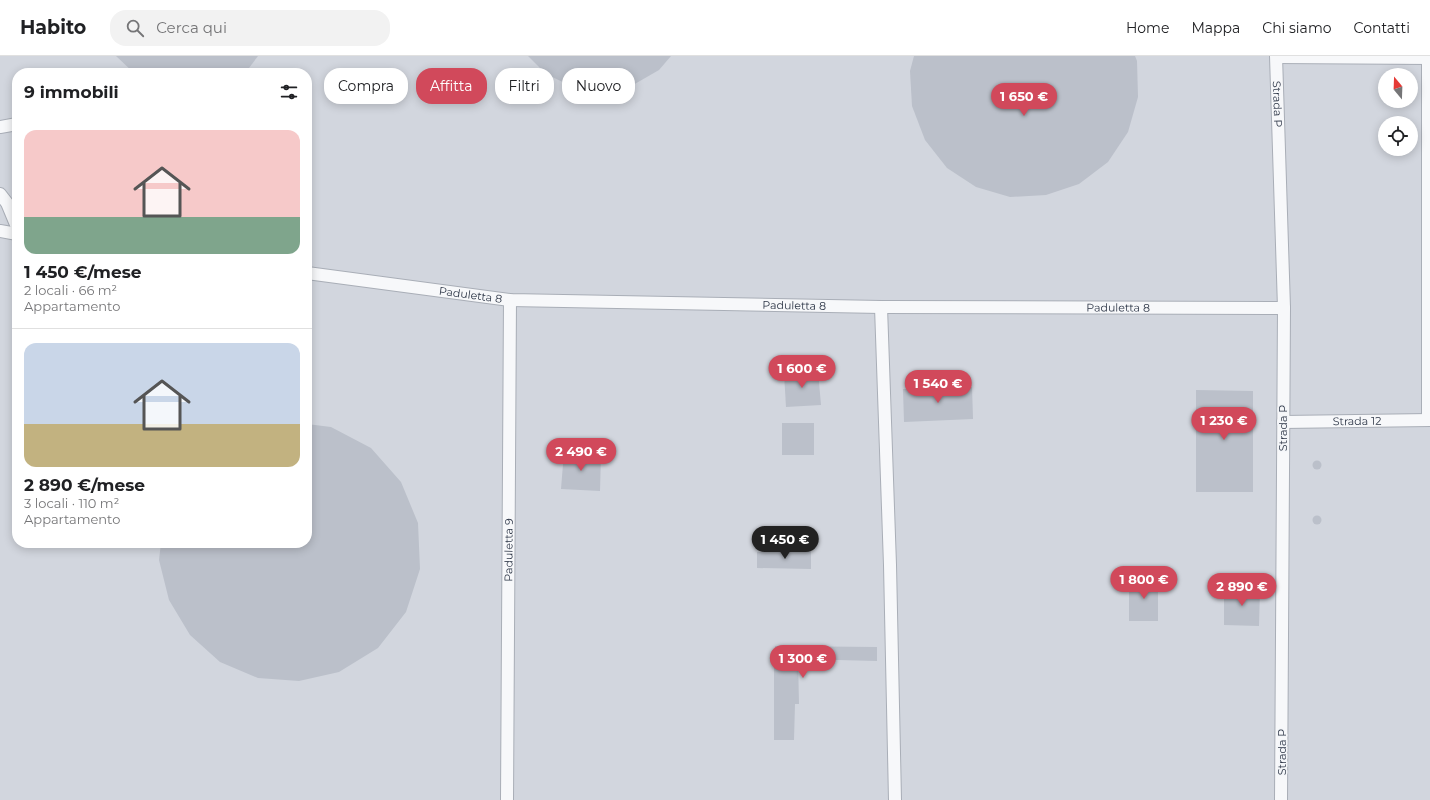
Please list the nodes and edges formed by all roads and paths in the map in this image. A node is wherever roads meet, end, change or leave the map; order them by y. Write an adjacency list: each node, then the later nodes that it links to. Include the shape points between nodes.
1 (1276, 56): 2 (lane); 13 (lane, Strada P)
2 (1429, 58): 9 (lane)
3 (12, 125): 4 (lane)
4 (0, 127)
5 (0, 194): 6 (lane)
6 (12, 215)
7 (0, 231): 8 (lane)
8 (12, 233)
9 (1429, 251): 14 (lane)
10 (312, 274): 11 (lane, Paduletta 8)
11 (510, 300): 12 (lane, Paduletta 8); 16 (lane, Paduletta 9)
12 (880, 307): 13 (lane, Paduletta 8); 17 (lane, via 890,565)
13 (1284, 308): 15 (lane, Strada P)
14 (1429, 420): 15 (lane, Strada 12)
15 (1283, 422): 18 (lane, Strada P)
16 (507, 800)
17 (895, 800)
18 (1281, 800)

